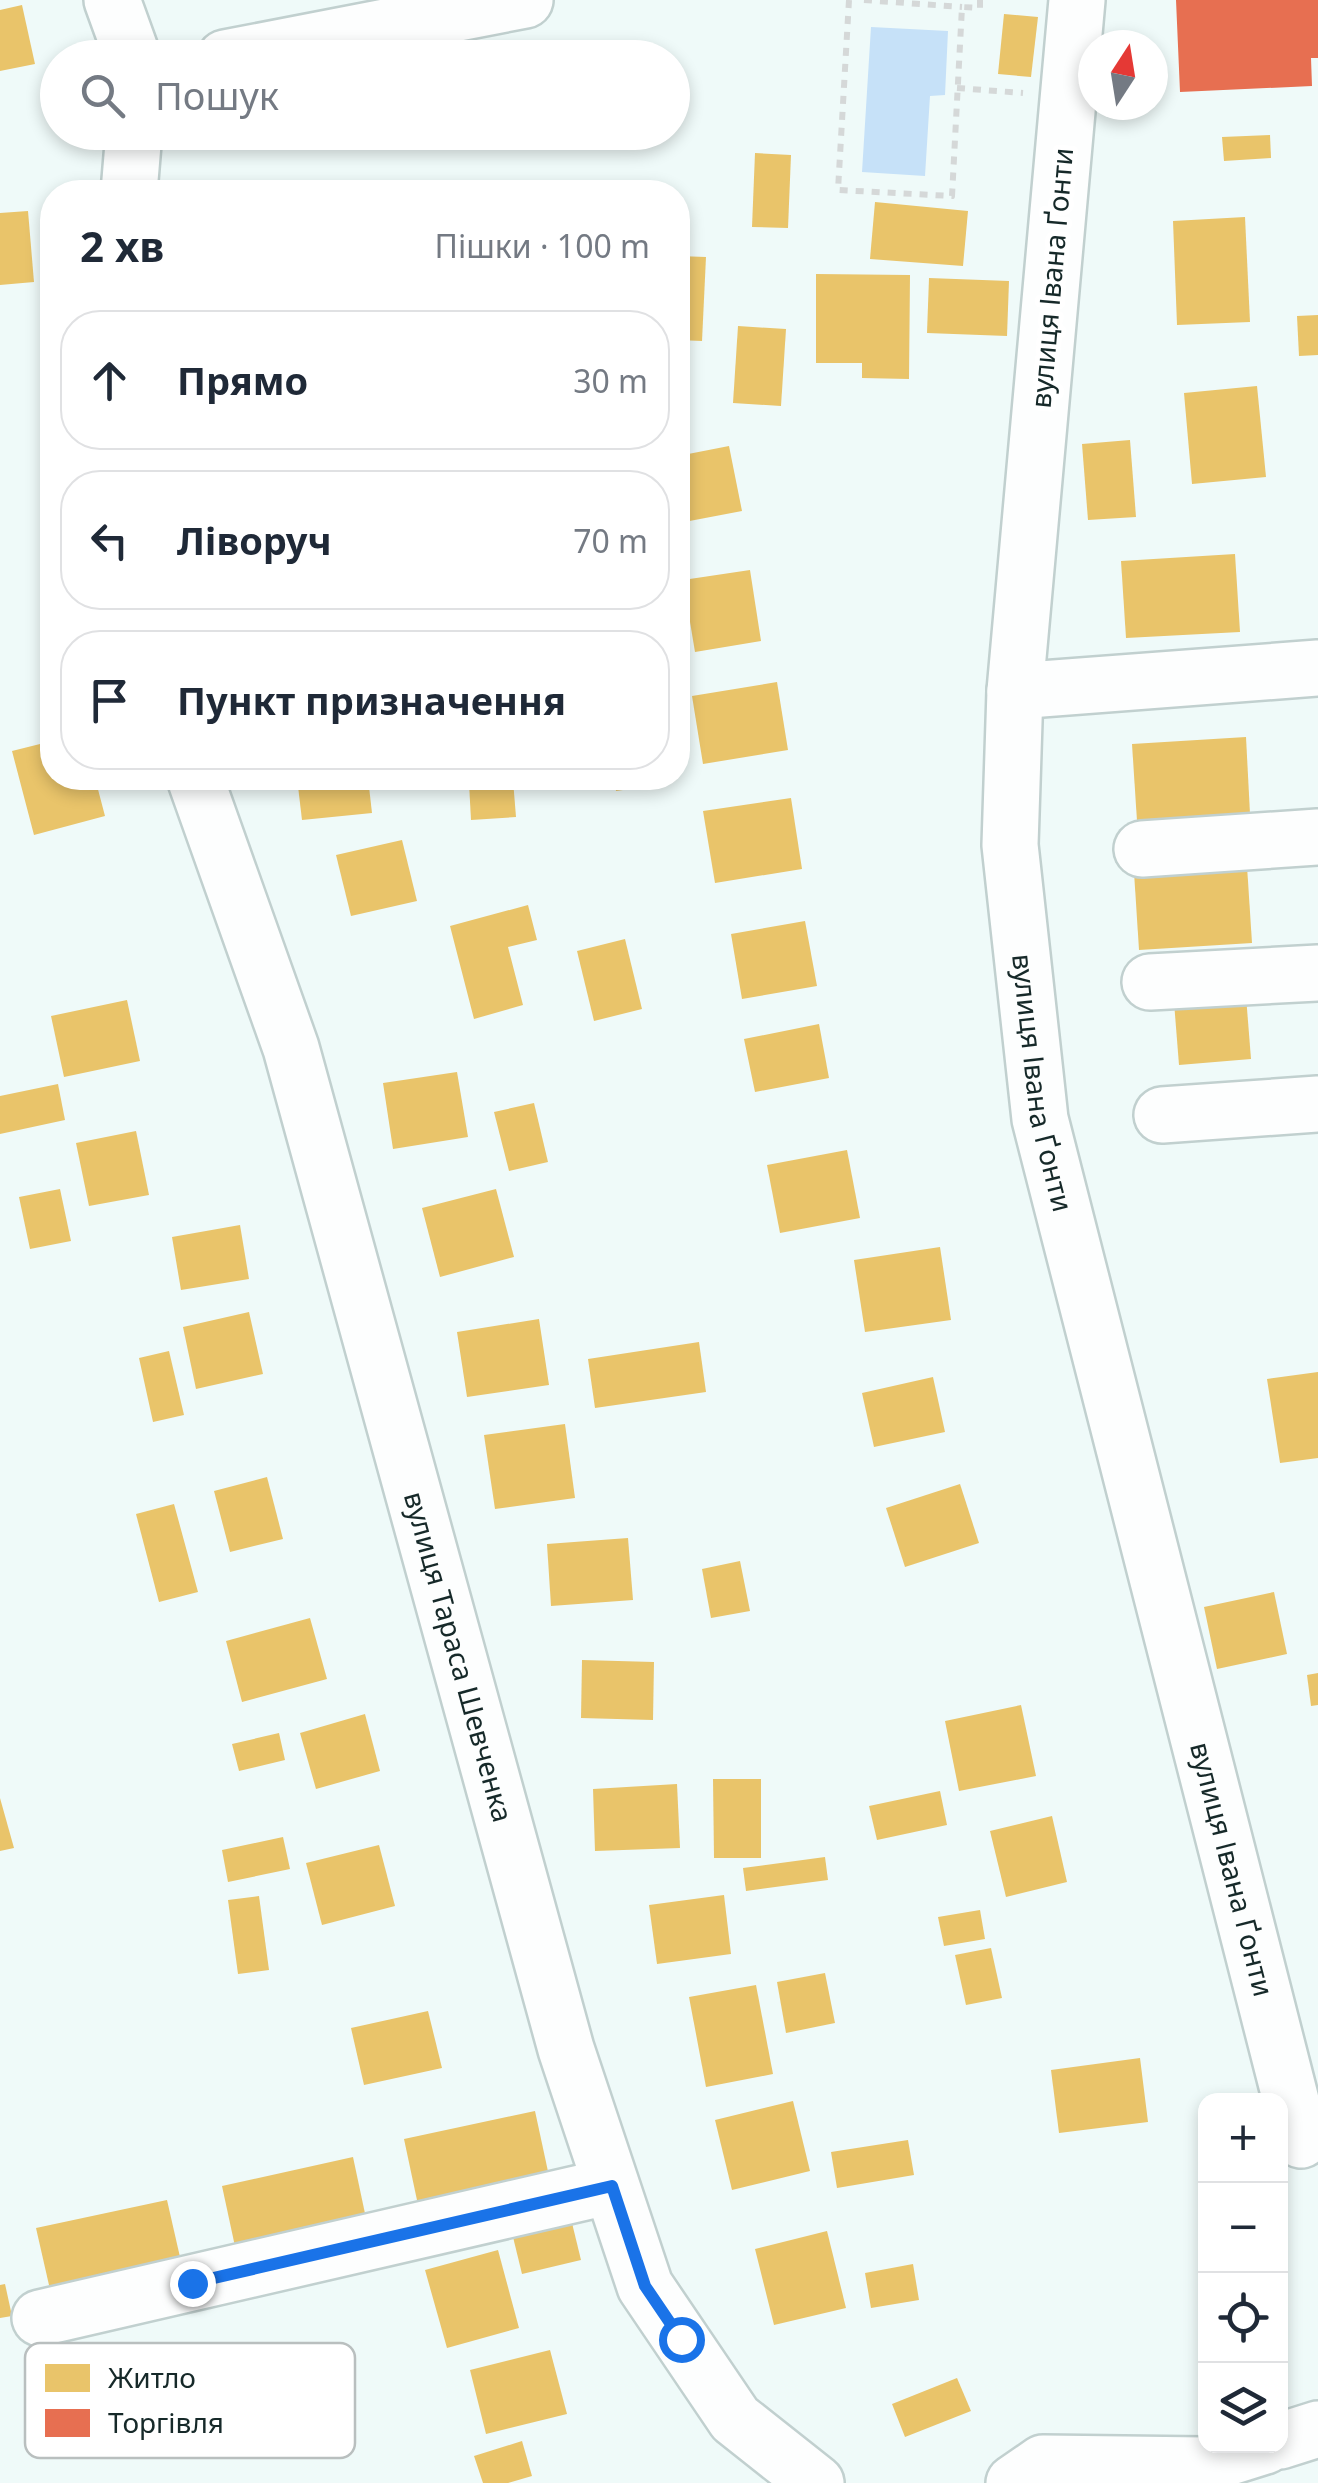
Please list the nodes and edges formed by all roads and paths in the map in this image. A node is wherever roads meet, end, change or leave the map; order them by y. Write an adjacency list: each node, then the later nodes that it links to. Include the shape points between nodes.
1 (112, 0): 8 (street)
2 (524, 0): 9 (street)
3 (849, 0): 10 (path, via 838,190 952,196)
4 (864, 0): 7 (path)
5 (980, 0): 7 (path, via 980,8)
6 (1077, 0): 11 (street, вулиця Івана Ґонти)
7 (962, 7): 10 (path)
8 (126, 40)
9 (318, 40)
10 (957, 88): 11 (path)
11 (1069, 95): 15 (street, вулиця Івана Ґонти)
12 (132, 150): 13 (street)
13 (130, 180)
14 (1318, 668): 15 (street)
15 (1015, 691): 23 (street, вулиця Івана Ґонти, via 1010,845 1040,1119)
16 (199, 790): 24 (street, вулиця Тараса Шевченка, via 291,1048 566,2048)
17 (1318, 837): 18 (street)
18 (1142, 849)
19 (1318, 973): 20 (street)
20 (1150, 982)
21 (1318, 1104): 22 (street)
22 (1162, 1115)
23 (1301, 2140)
24 (612, 2186): 25 (street); 29 (street, вулиця Тараса Шевченка, via 645,2286 735,2418)
25 (40, 2318)
26 (1318, 2429): 27 (street)
27 (1288, 2438)
28 (1243, 2453): 30 (street, via 1204,2465 1043,2463)
29 (816, 2483)
30 (1014, 2483)

